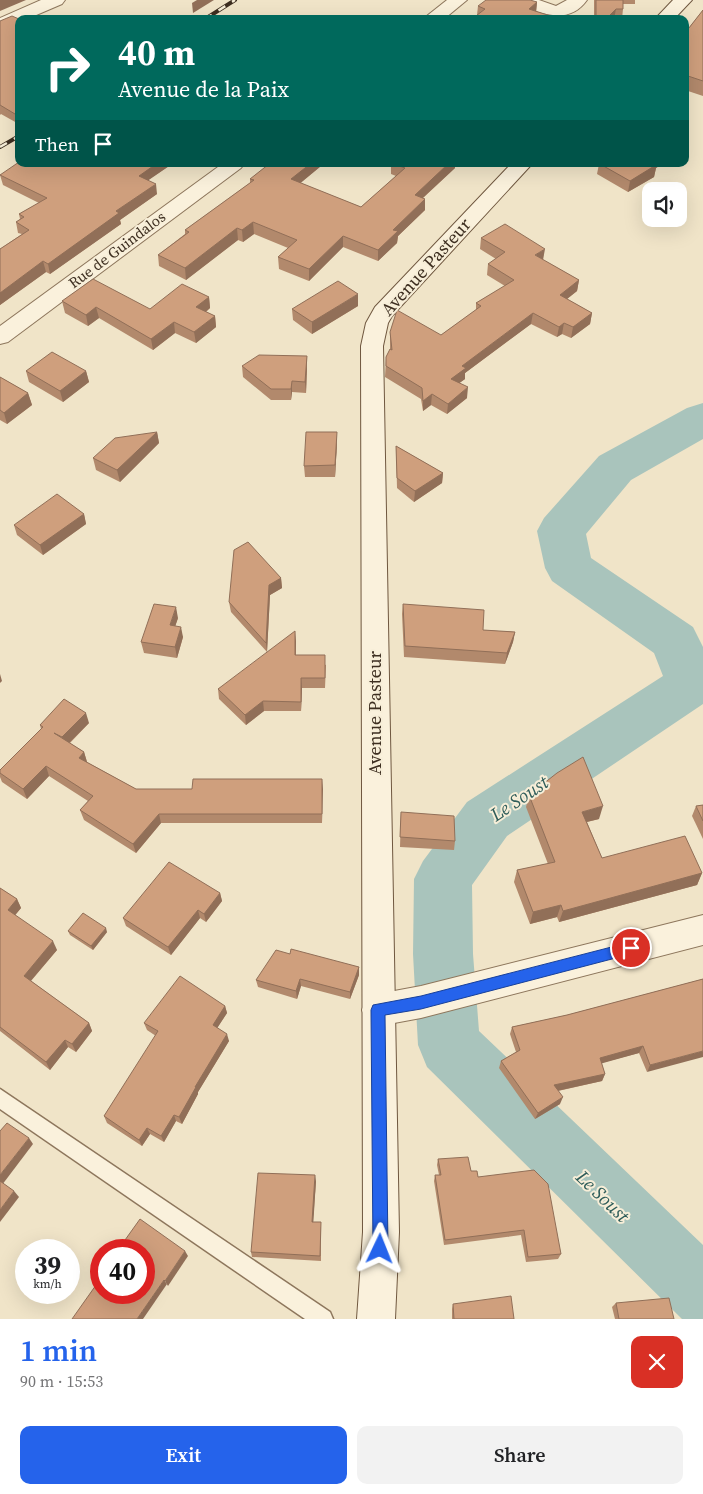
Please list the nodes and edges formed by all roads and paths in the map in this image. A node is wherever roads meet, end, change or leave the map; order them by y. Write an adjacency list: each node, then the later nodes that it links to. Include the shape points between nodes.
1 (56, 0): 6 (street)
2 (458, 0): 7 (street)
3 (521, 0): 4 (street, via 555,11 563,11)
4 (578, 0)
5 (683, 0): 8 (street)
6 (21, 15)
7 (437, 15)
8 (668, 15)
9 (15, 18): 10 (street)
10 (0, 24)
11 (230, 167): 13 (street, Rue de Guindalos)
12 (519, 167): 15 (street, Avenue Pasteur, via 383,312 372,346)
13 (0, 337)
14 (703, 930): 15 (street, via 421,1002)
15 (378, 1010): 18 (street, Avenue Pasteur, via 381,1232)
16 (0, 1098): 17 (lane)
17 (323, 1319)
18 (376, 1319)

